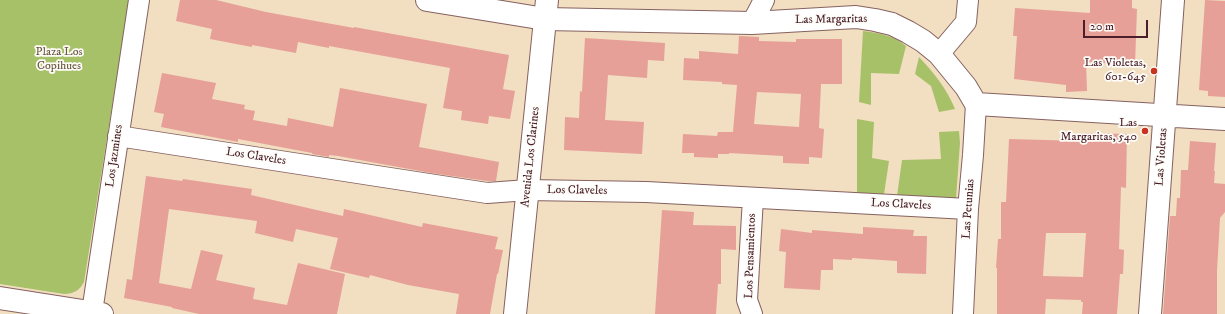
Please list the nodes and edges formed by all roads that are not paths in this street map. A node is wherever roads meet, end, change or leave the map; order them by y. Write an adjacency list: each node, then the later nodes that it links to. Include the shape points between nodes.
1 (139, 0): 12 (street, Los Jazmines)
2 (427, 0): 6 (street, Las Margaritas)
3 (764, 0): 7 (street)
4 (968, 0): 8 (street, via 966,22)
5 (1173, 0): 10 (street, Las Violetas)
6 (546, 10): 7 (street, Las Margaritas); 13 (street, Avenida Los Clarines)
7 (752, 23): 8 (street, Las Margaritas, via 856,17 875,20 892,24 908,32)
8 (939, 54): 9 (street, Las Margaritas, via 966,86)
9 (976, 104): 10 (street); 15 (street, Las Petunias)
10 (1165, 116): 11 (street); 21 (street, Las Violetas)
11 (1225, 119)
12 (118, 136): 13 (street, Los Claveles, via 487,193); 17 (street, Los Jazmines)
13 (528, 190): 14 (street, Los Claveles, via 646,192); 18 (street, Avenida Los Clarines)
14 (753, 198): 15 (street, Los Claveles); 19 (street, Los Pensamientos, via 747,300)
15 (968, 209): 20 (street, Las Petunias)
16 (0, 298): 17 (street)
17 (97, 313)
18 (516, 314)
19 (752, 314)
20 (963, 314)
21 (1150, 314)

